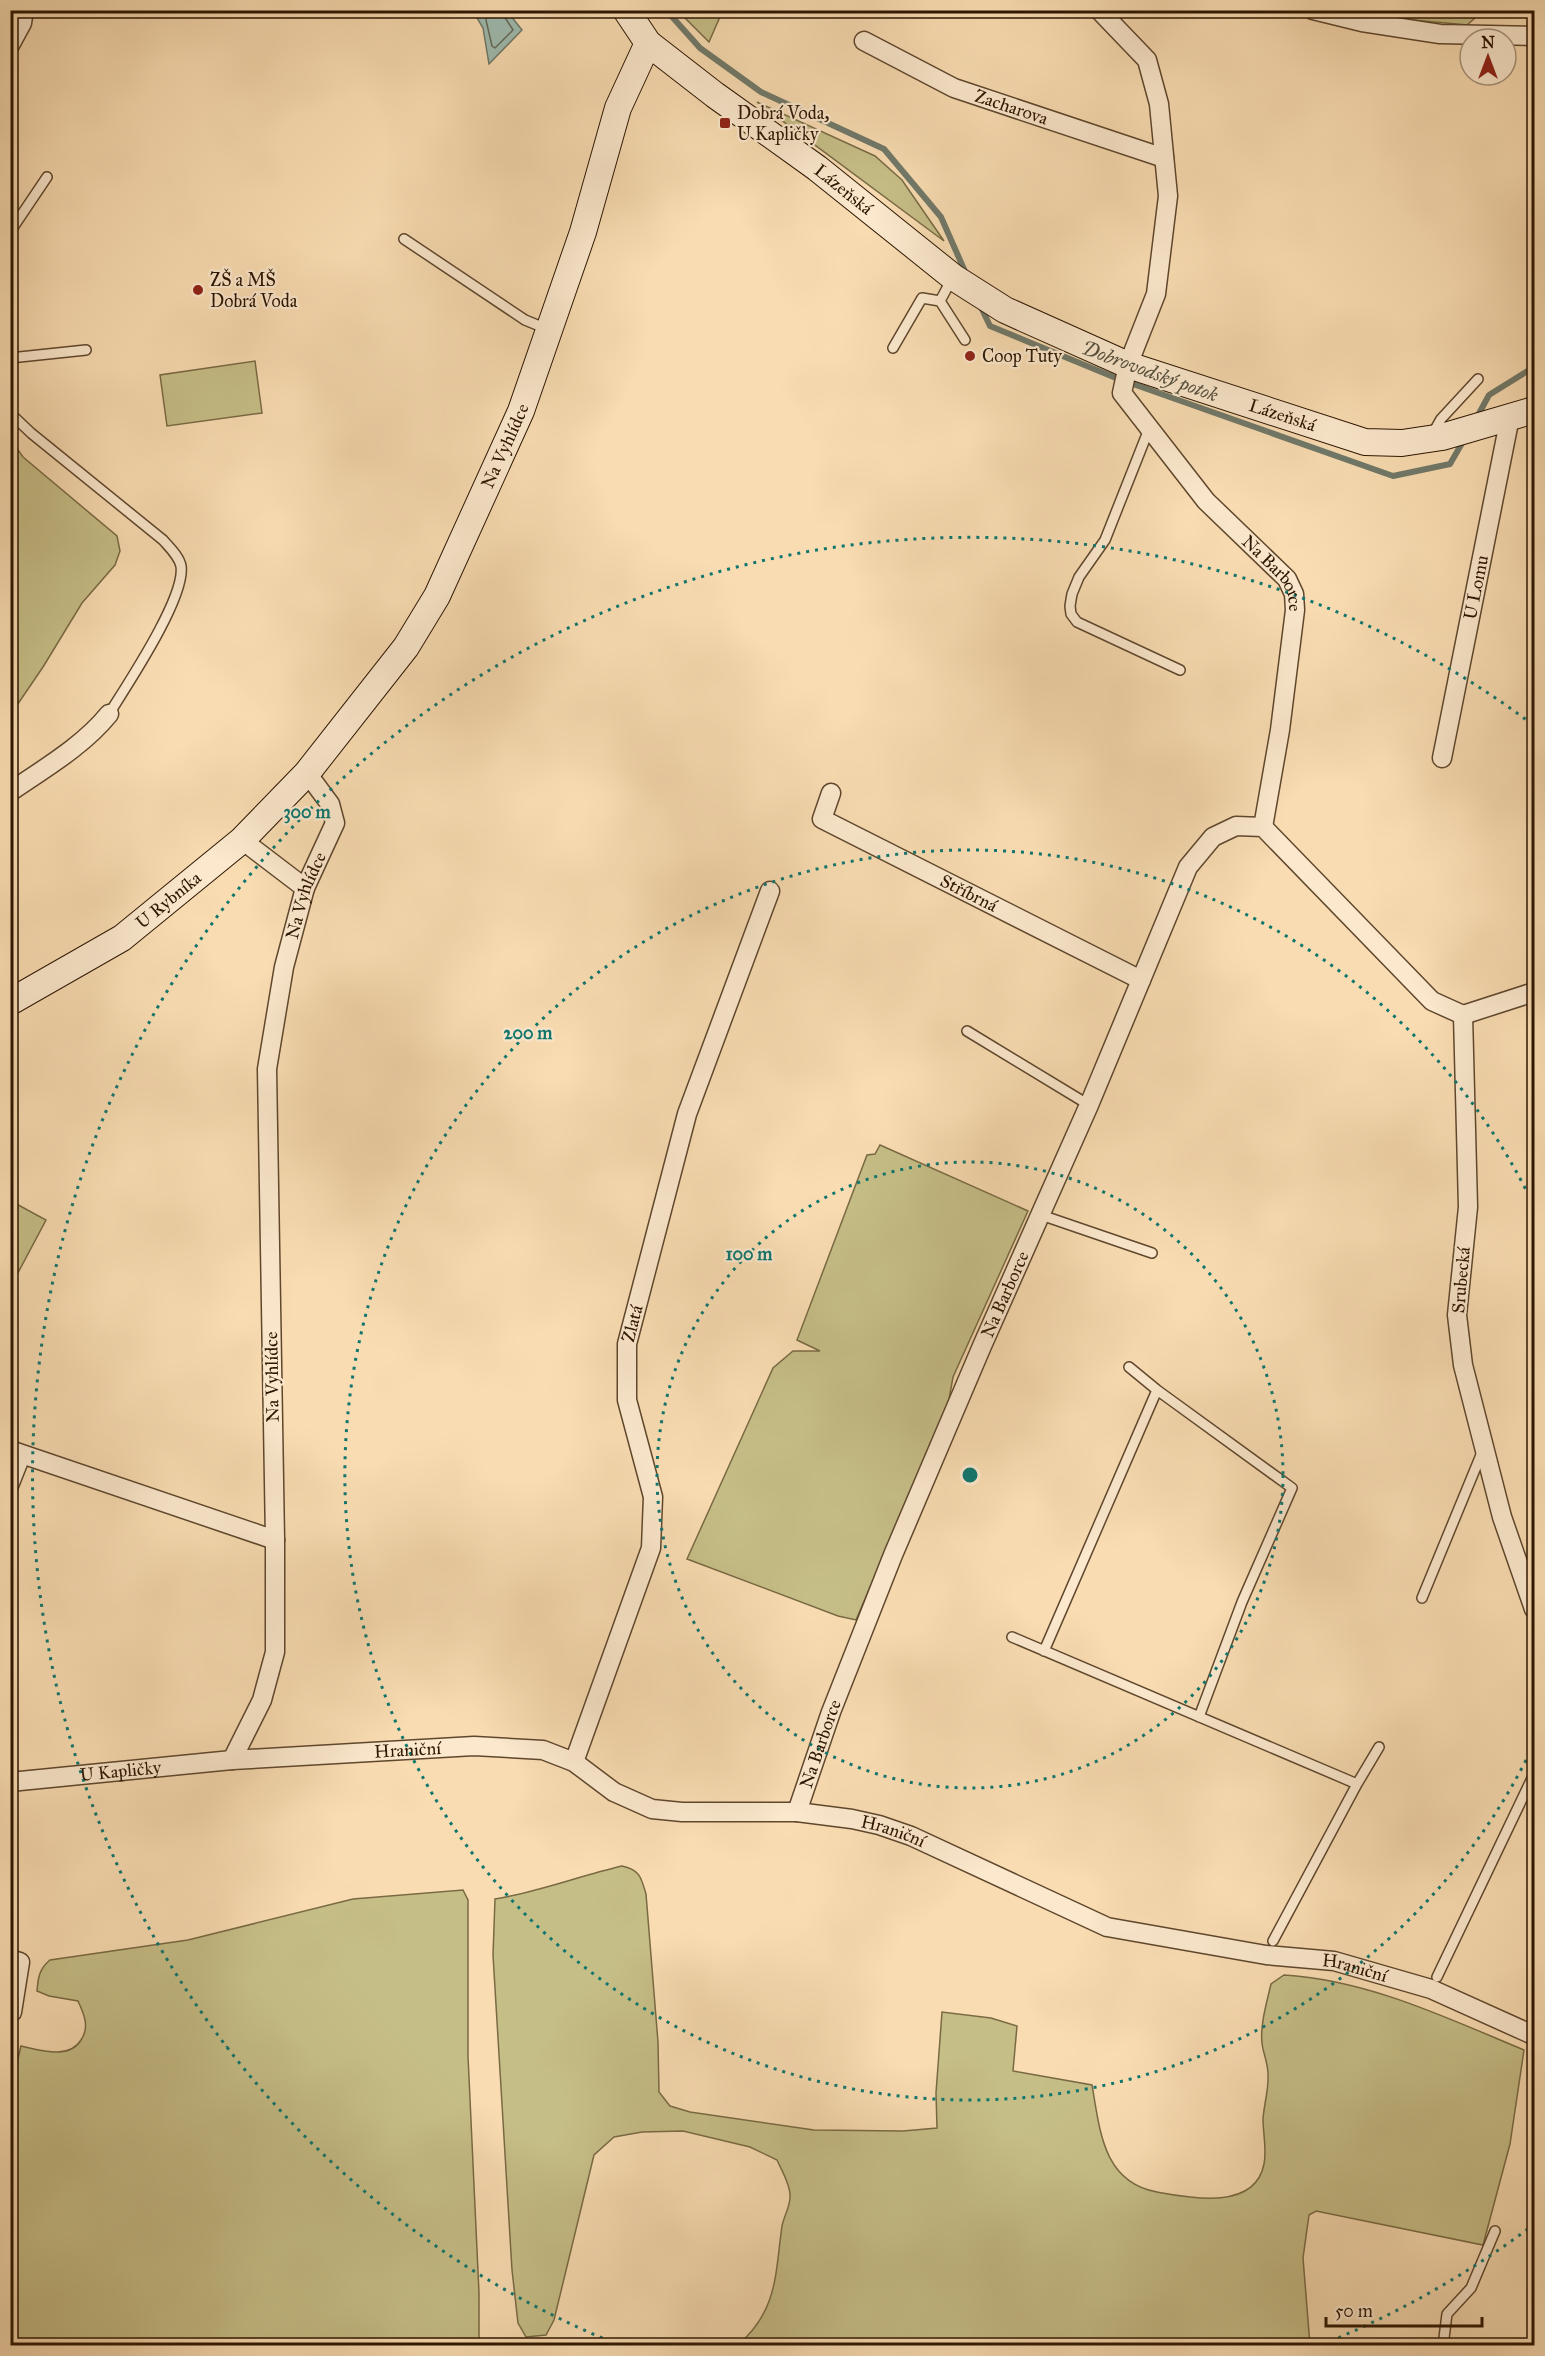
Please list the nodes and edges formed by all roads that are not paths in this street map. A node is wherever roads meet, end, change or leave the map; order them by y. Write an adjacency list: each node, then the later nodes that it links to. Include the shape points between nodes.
1 (24, 10): 8 (street)
2 (626, 10): 7 (street, Lázeňská)
3 (1100, 10): 9 (street, via 1147,60 1159,104)
4 (1313, 10): 5 (street, via 1440,34)
5 (1534, 36)
6 (864, 41): 9 (street, Zacharova, via 954,88)
7 (648, 43): 13 (street, Lázeňská, via 817,168); 15 (street, Na Vyhlídce, via 618,108)
8 (10, 45)
9 (1164, 158): 20 (street, via 1168,196 1156,294)
10 (47, 177): 11 (lane)
11 (10, 232)
12 (404, 239): 15 (lane, via 525,320)
13 (953, 277): 14 (lane); 20 (street, Lázeňská, via 1005,310)
14 (940, 301): 16 (lane); 17 (lane, via 922,298)
15 (550, 330): 30 (street, Na Vyhlídce, via 521,411 437,596 406,647)
16 (965, 340)
17 (893, 348)
18 (86, 350): 19 (lane)
19 (10, 358)
20 (1128, 369): 25 (street, Na Barborce, via 1122,393); 26 (street, Lázeňská, via 1365,442 1402,443)
21 (1478, 379): 26 (lane, via 1441,419)
22 (1534, 410): 24 (street, Lázeňská)
23 (10, 413): 28 (lane, via 163,540 181,565 176,595)
24 (1500, 419): 26 (street, Lázeňská); 29 (street, U Lomu)
25 (1149, 429): 27 (lane, via 1105,540 1079,577 1072,594 1071,614 1077,622); 33 (street, Na Barborce, via 1206,501 1287,579 1294,594 1280,730)
26 (1436, 438)
27 (1180, 670)
28 (109, 714): 31 (street, via 74,748)
29 (1442, 758)
30 (308, 773): 34 (street, U Rybníka); 35 (street, Na Vyhlídce, via 330,804 335,823)
31 (10, 792)
32 (831, 793): 37 (street, Stříbrná, via 822,819)
33 (1263, 827): 37 (street, Na Barborce, via 1236,826 1213,837 1188,867); 40 (street, via 1432,1001)
34 (242, 840): 35 (street); 39 (street, U Rybníka, via 122,938)
35 (305, 888): 50 (street, Na Vyhlídce, via 284,967 267,1068)
36 (770, 891): 58 (street, Zlatá, via 687,1114 627,1344 627,1400 653,1497 651,1548)
37 (1142, 980): 42 (street, Na Barborce)
38 (1534, 992): 40 (street)
39 (10, 1002)
40 (1463, 1015): 47 (street, Srubecká, via 1468,1207 1457,1315 1463,1365)
41 (967, 1031): 42 (lane)
42 (1089, 1105): 43 (street, Na Barborce)
43 (1041, 1215): 44 (lane); 62 (street, Na Barborce, via 893,1555 831,1712)
44 (1152, 1253)
45 (1129, 1367): 46 (lane)
46 (1157, 1390): 54 (lane); 55 (lane, via 1292,1488 1242,1602)
47 (1484, 1448): 51 (lane); 52 (street, Srubecká, via 1502,1517)
48 (18, 1453): 49 (lane); 50 (street)
49 (10, 1495)
50 (275, 1540): 57 (street, Na Vyhlídce, via 275,1652 262,1700)
51 (1422, 1598)
52 (1534, 1609)
53 (1012, 1637): 54 (lane)
54 (1044, 1651): 55 (lane)
55 (1199, 1717): 61 (lane)
56 (1379, 1747): 61 (lane)
57 (232, 1760): 58 (street, Hraniční, via 474,1746 543,1750); 60 (street, U Kapličky)
58 (574, 1762): 62 (street, Hraniční, via 614,1792 652,1809)
59 (1534, 1774): 65 (lane)
60 (10, 1782)
61 (1357, 1784): 63 (lane)
62 (797, 1812): 67 (street, Hraniční, via 852,1819 911,1836 1107,1927 1266,1955 1334,1961 1431,1989)
63 (1273, 1941)
64 (10, 1959): 66 (street, via 20,1962)
65 (1437, 1977)
66 (12, 2012)
67 (1534, 2033)
68 (1495, 2231): 69 (lane, via 1471,2288 1447,2314)
69 (1443, 2346)

